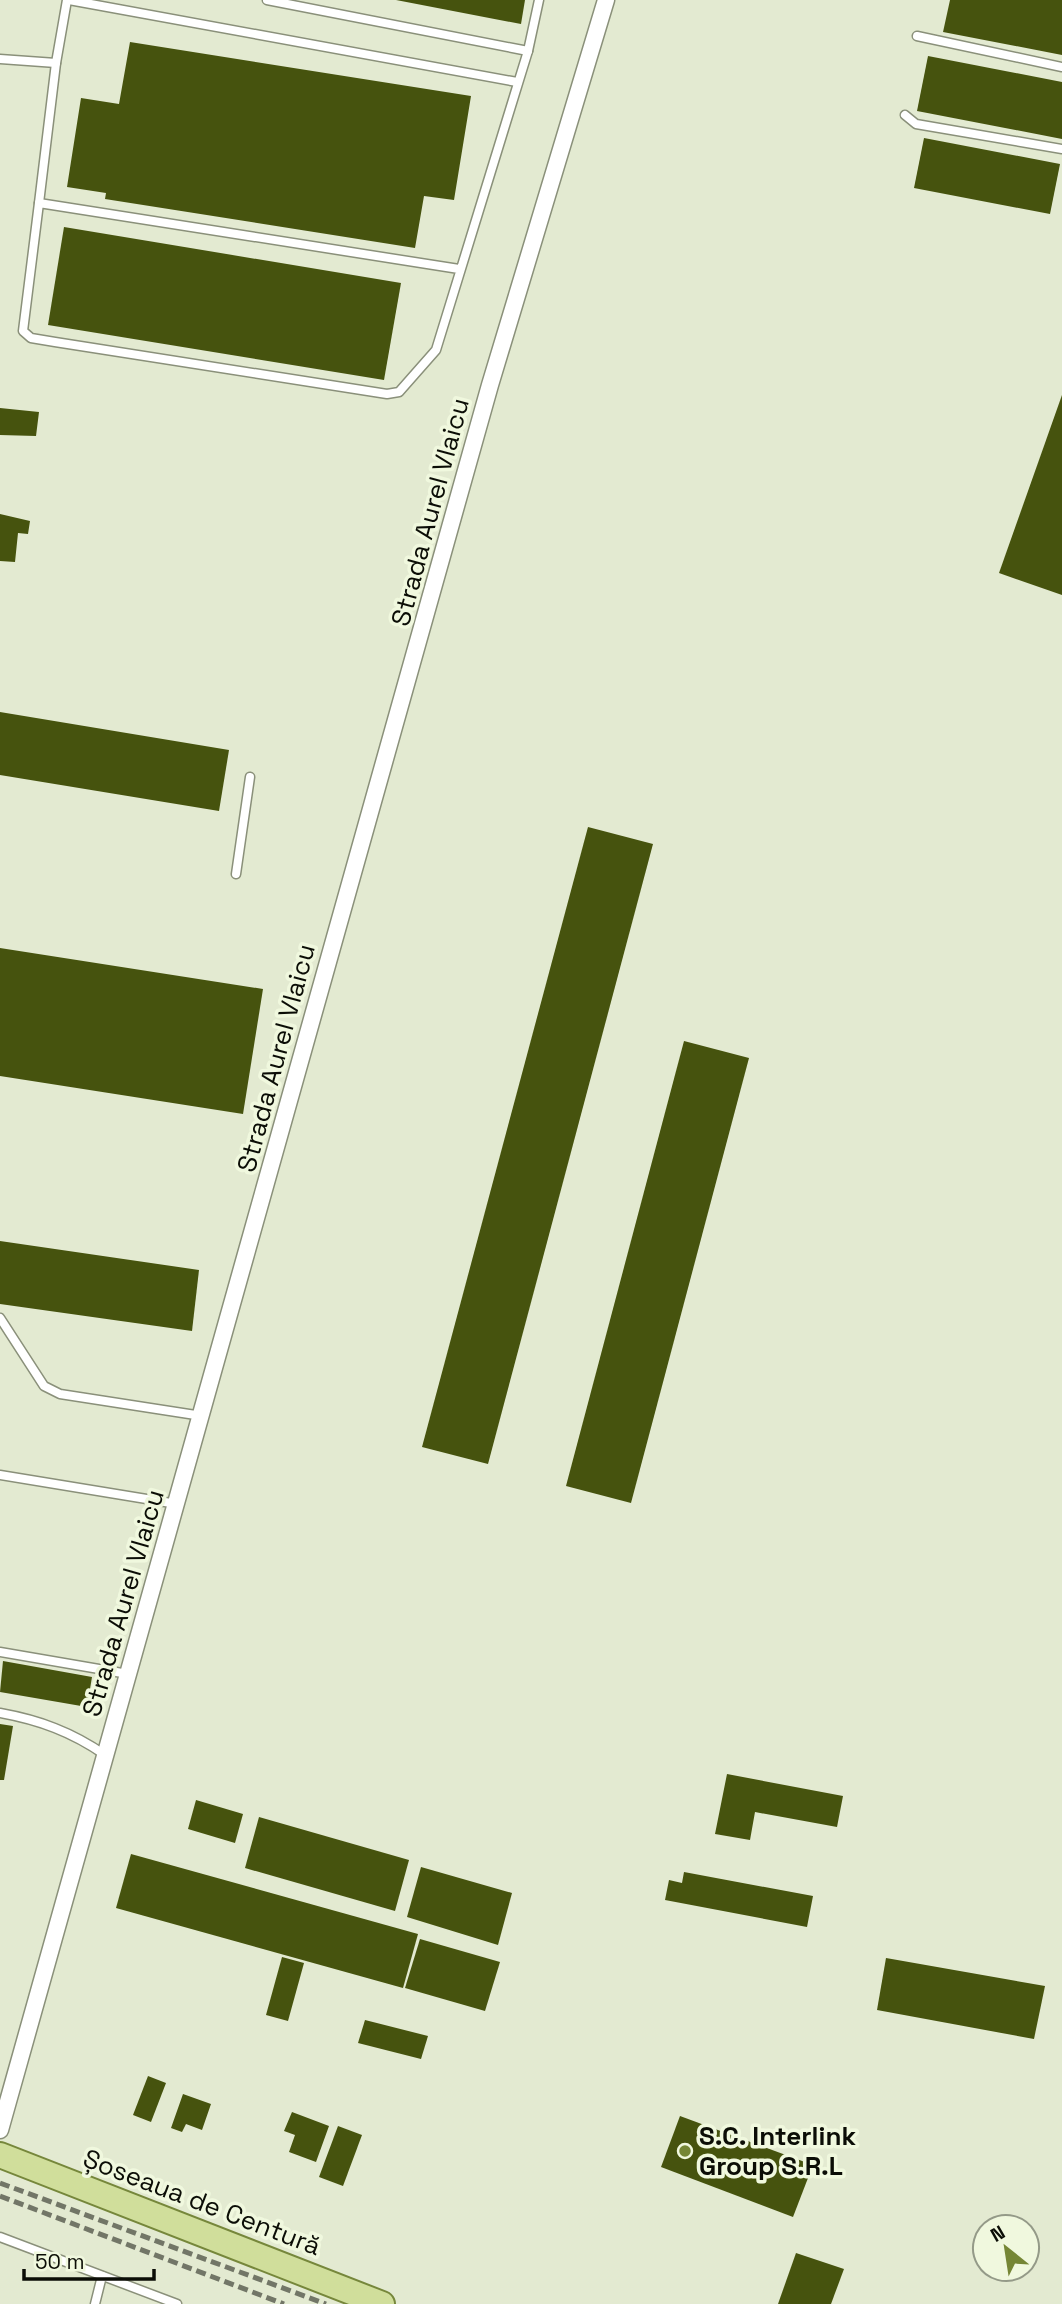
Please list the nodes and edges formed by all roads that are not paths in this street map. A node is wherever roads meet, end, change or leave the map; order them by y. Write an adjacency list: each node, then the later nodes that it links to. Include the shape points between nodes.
1 (68, 0): 8 (lane); 10 (lane)
2 (267, 0): 6 (lane)
3 (540, 0): 6 (lane)
4 (606, 0): 18 (street, Strada Aurel Vlaicu, via 490,385)
5 (917, 36): 9 (lane)
6 (528, 51): 10 (lane)
7 (0, 59): 8 (lane)
8 (56, 63): 13 (lane)
9 (1062, 67)
10 (517, 82): 14 (lane)
11 (905, 115): 12 (lane, via 916,124)
12 (1062, 149)
13 (39, 203): 14 (lane); 14 (lane, via 23,331 31,338 55,342 387,394 399,392 436,351)
14 (458, 270)
15 (250, 777): 16 (lane)
16 (236, 874)
17 (0, 1318): 18 (lane, via 44,1386 60,1394)
18 (202, 1416): 20 (street, Strada Aurel Vlaicu)
19 (0, 1475): 20 (lane)
20 (177, 1504): 22 (street, Strada Aurel Vlaicu)
21 (0, 1652): 22 (lane)
22 (128, 1674): 24 (street, Strada Aurel Vlaicu)
23 (0, 1713): 24 (lane, via 52,1725)
24 (105, 1755): 25 (street, Strada Aurel Vlaicu)
25 (0, 2130)
26 (0, 2155): 31 (main road, Șoseaua de Centură)
27 (0, 2237): 28 (lane)
28 (102, 2276): 29 (lane); 30 (lane)
29 (95, 2304)
30 (177, 2304)
31 (382, 2304)

